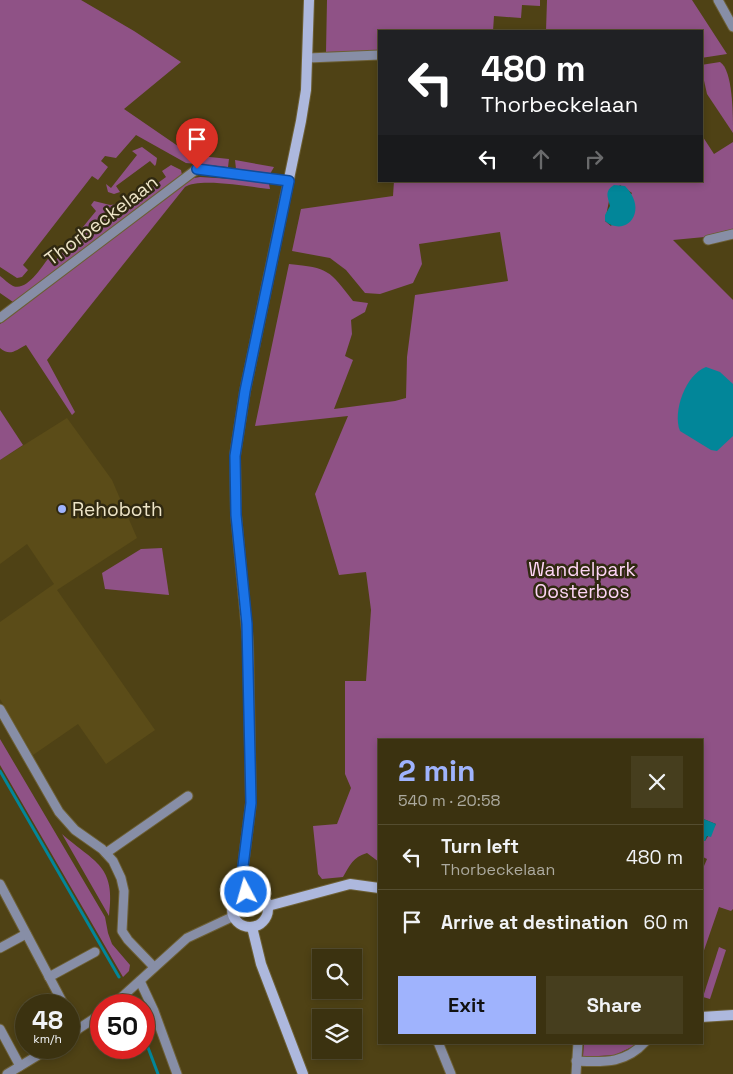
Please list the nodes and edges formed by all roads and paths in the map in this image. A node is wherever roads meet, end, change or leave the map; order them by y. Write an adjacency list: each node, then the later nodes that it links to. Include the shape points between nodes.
1 (309, 0): 5 (main road)
2 (718, 0): 3 (street)
3 (733, 27)
4 (378, 55): 5 (street)
5 (308, 58): 6 (main road, via 302,120)
6 (289, 181): 9 (street, Thorbeckelaan, via 197,169); 15 (main road, via 245,391 235,456 236,515 248,661 251,803 243,866)
7 (733, 234): 8 (street)
8 (708, 240)
9 (0, 318)
10 (0, 709): 12 (street, via 60,812 75,830)
11 (188, 796): 12 (street)
12 (106, 853): 22 (street, via 121,878 124,891 122,931)
13 (0, 884): 19 (street)
14 (378, 888): 16 (main road, via 350,884)
15 (246, 892): 16 (main road, via 260,894); 17 (main road, via 234,901)
16 (268, 906): 18 (main road, via 264,920)
17 (234, 916): 18 (main road, via 245,926); 22 (street, via 186,938)
18 (252, 927): 38 (main road, via 261,964)
19 (26, 934): 20 (street); 23 (street)
20 (0, 948)
21 (94, 952): 23 (street)
22 (154, 967): 24 (street)
23 (49, 977): 25 (street)
24 (140, 981): 26 (street); 37 (street)
25 (58, 994)
26 (125, 994)
27 (733, 1015): 28 (main road)
28 (703, 1017)
29 (0, 1029): 35 (street)
30 (439, 1044): 39 (street)
31 (578, 1044): 34 (street)
32 (643, 1044): 34 (street, via 637,1051 614,1062)
33 (32, 1059): 35 (street)
34 (576, 1061): 40 (street)
35 (20, 1066): 36 (street)
36 (7, 1074)
37 (177, 1074)
38 (303, 1074)
39 (451, 1074)
40 (576, 1074)

